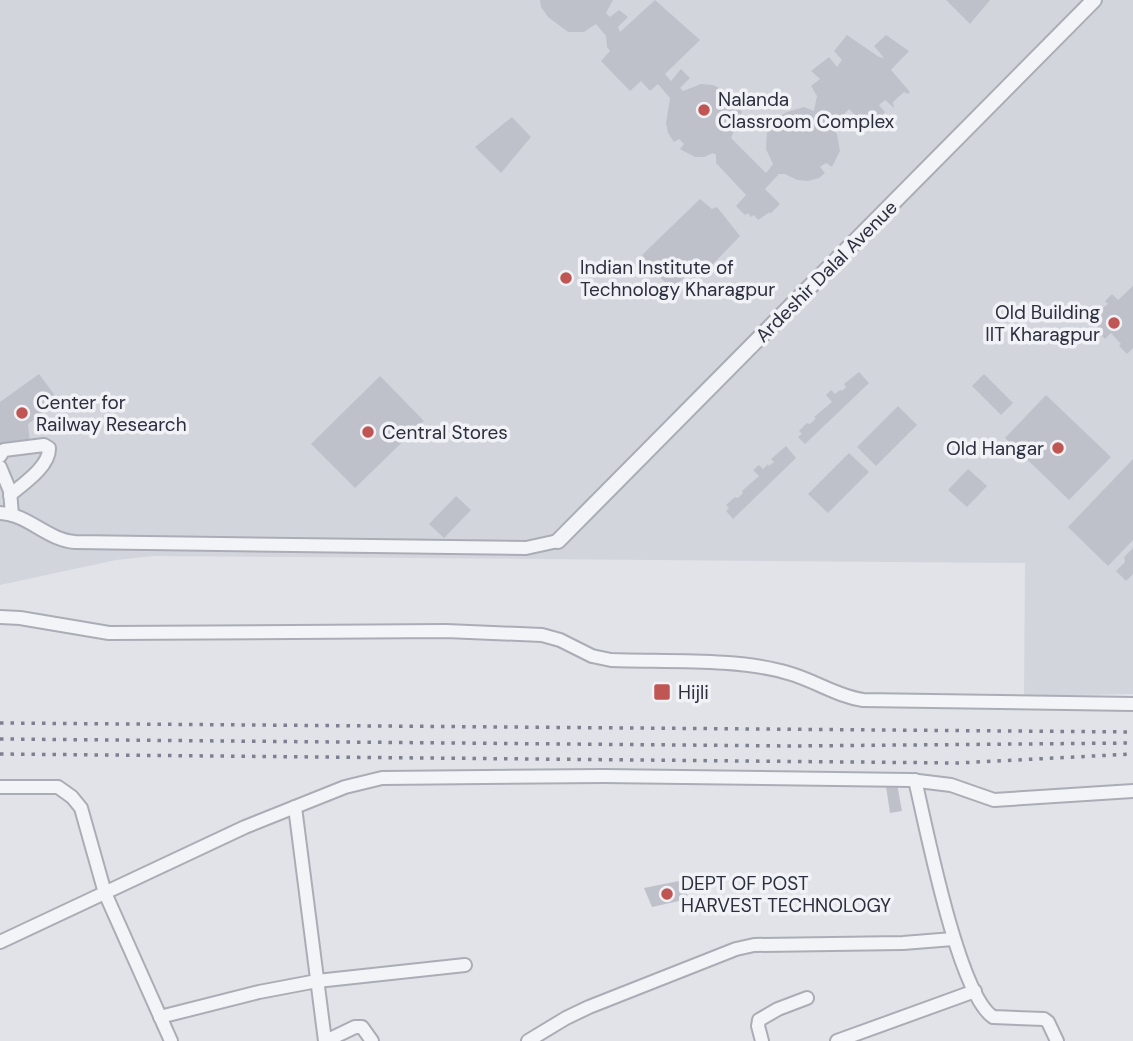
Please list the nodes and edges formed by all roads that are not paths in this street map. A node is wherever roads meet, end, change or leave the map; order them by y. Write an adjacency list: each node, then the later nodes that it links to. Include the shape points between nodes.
1 (1094, 0): 6 (street, Ardeshir Dalal Avenue)
2 (0, 456): 4 (street, via 15,448 49,448 46,461)
3 (0, 467): 4 (street)
4 (10, 495): 5 (street)
5 (6, 514): 6 (street, via 62,541 75,542 527,548)
6 (558, 541)
7 (0, 617): 8 (street, via 109,633 446,631 542,635 611,660 735,665 788,673 863,700)
8 (1133, 704)
9 (915, 780): 11 (street, via 951,785 994,800); 12 (street, via 400,776 345,787); 14 (street)
10 (0, 788): 13 (street, via 58,787 72,797 85,817)
11 (1133, 791)
12 (295, 807): 13 (street); 17 (street)
13 (105, 893): 15 (street); 20 (street)
14 (953, 939): 18 (street); 25 (street, via 736,948 566,1017)
15 (0, 942)
16 (465, 965): 17 (street)
17 (317, 981): 20 (street); 23 (street)
18 (975, 991): 21 (street); 28 (street, via 993,1017 1044,1019)
19 (807, 998): 26 (street, via 760,1020)
20 (160, 1017): 22 (street)
21 (868, 1036): 27 (street)
22 (171, 1041)
23 (326, 1041): 24 (street, via 362,1027)
24 (372, 1041)
25 (527, 1041)
26 (762, 1041)
27 (838, 1041)
28 (1057, 1041)

